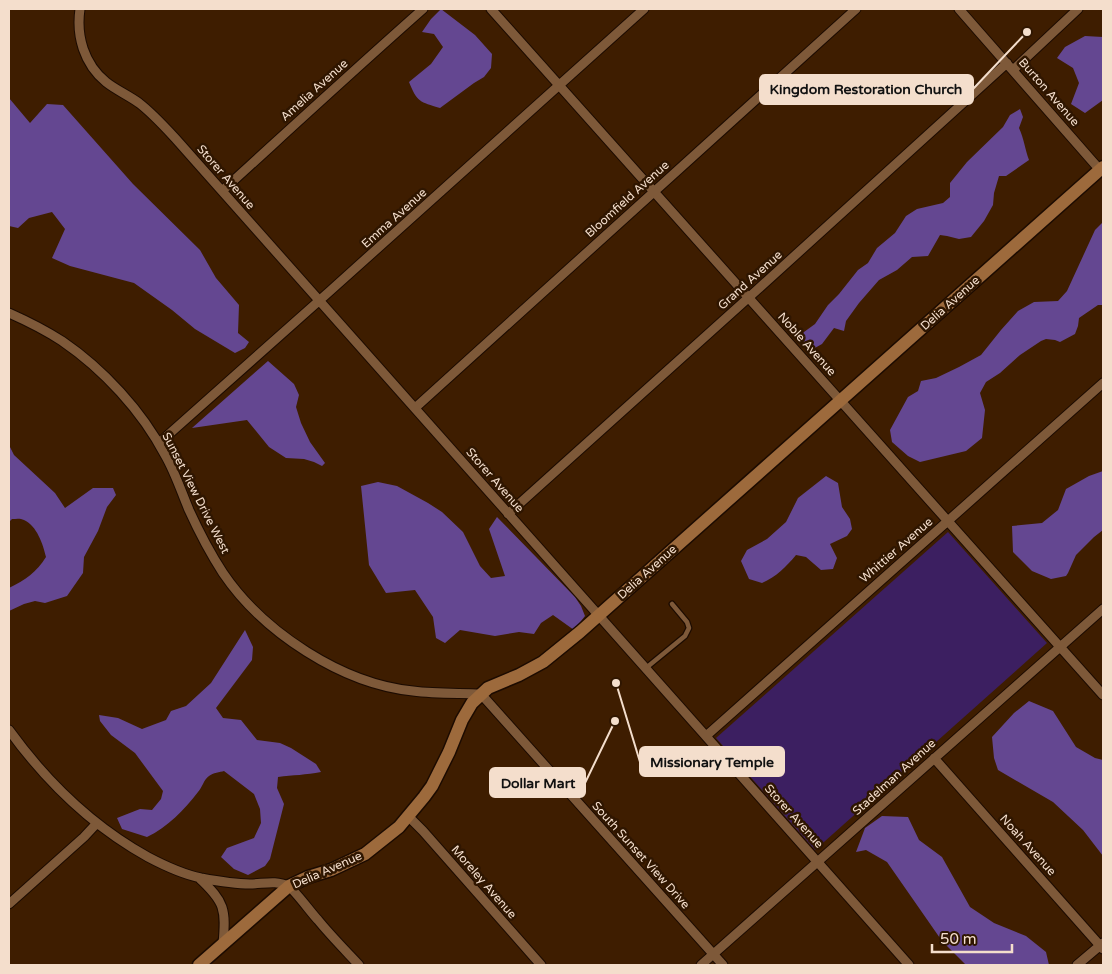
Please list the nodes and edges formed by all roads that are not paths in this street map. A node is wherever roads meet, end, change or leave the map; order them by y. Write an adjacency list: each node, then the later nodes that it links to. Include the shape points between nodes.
1 (80, 9): 11 (street, Storer Avenue, via 82,45 93,68 156,117)
2 (423, 9): 11 (street, Amelia Avenue)
3 (491, 9): 9 (street, Noble Avenue)
4 (644, 9): 9 (street, Emma Avenue)
5 (856, 9): 12 (street, Bloomfield Avenue)
6 (959, 9): 8 (street, Burton Avenue)
7 (1078, 9): 8 (street, Grand Avenue)
8 (1010, 66): 10 (street, Burton Avenue); 13 (street, Grand Avenue)
9 (559, 85): 12 (street, Noble Avenue); 14 (street, Emma Avenue)
10 (1102, 168): 17 (street, Delia Avenue)
11 (222, 191): 14 (street, Storer Avenue)
12 (654, 191): 13 (street, Noble Avenue); 18 (street, Bloomfield Avenue)
13 (749, 298): 17 (street, Noble Avenue); 20 (street, Grand Avenue)
14 (320, 301): 18 (street, Storer Avenue); 19 (street, Emma Avenue)
15 (9, 313): 19 (street, Sunset View Drive West, via 56,338 103,374)
16 (1103, 383): 21 (street, Whittier Avenue)
17 (840, 400): 21 (street, Noble Avenue); 24 (street, Delia Avenue)
18 (415, 408): 20 (street, Storer Avenue)
19 (159, 443): 27 (street, Sunset View Drive West, via 196,526 222,572 252,607 283,635 334,667 376,684 413,691)
20 (508, 514): 24 (street, Storer Avenue)
21 (948, 522): 25 (street, Noble Avenue); 30 (street, Whittier Avenue)
22 (672, 604): 26 (lane, via 689,628 685,636)
23 (1103, 609): 25 (street, Stadelman Avenue)
24 (599, 615): 26 (street, Storer Avenue); 27 (street, Delia Avenue, via 542,662)
25 (1060, 647): 28 (street, Noble Avenue); 31 (street, Stadelman Avenue)
26 (646, 668): 30 (street, Storer Avenue)
27 (481, 694): 32 (street, Delia Avenue, via 462,720 432,786); 40 (street, South Sunset View Drive)
28 (1103, 695)
29 (9, 730): 33 (street, via 60,790)
30 (706, 736): 34 (street, Storer Avenue)
31 (934, 758): 34 (street, Stadelman Avenue); 39 (street, Noah Avenue)
32 (408, 816): 36 (street, Delia Avenue, via 365,854); 43 (street, Moreley Avenue)
33 (97, 823): 35 (street, via 163,864); 37 (street)
34 (818, 862): 40 (street, Stadelman Avenue); 46 (street, Storer Avenue)
35 (199, 878): 36 (street); 38 (street, via 212,889 224,909)
36 (289, 886): 38 (street, Delia Avenue); 42 (street)
37 (9, 904)
38 (223, 944): 41 (street, Delia Avenue)
39 (1102, 946): 47 (street)
40 (713, 954): 44 (street, Stadelman Avenue); 45 (street, South Sunset View Drive)
41 (199, 965)
42 (359, 965)
43 (541, 965)
44 (701, 965)
45 (723, 965)
46 (909, 965)
47 (1077, 965)

